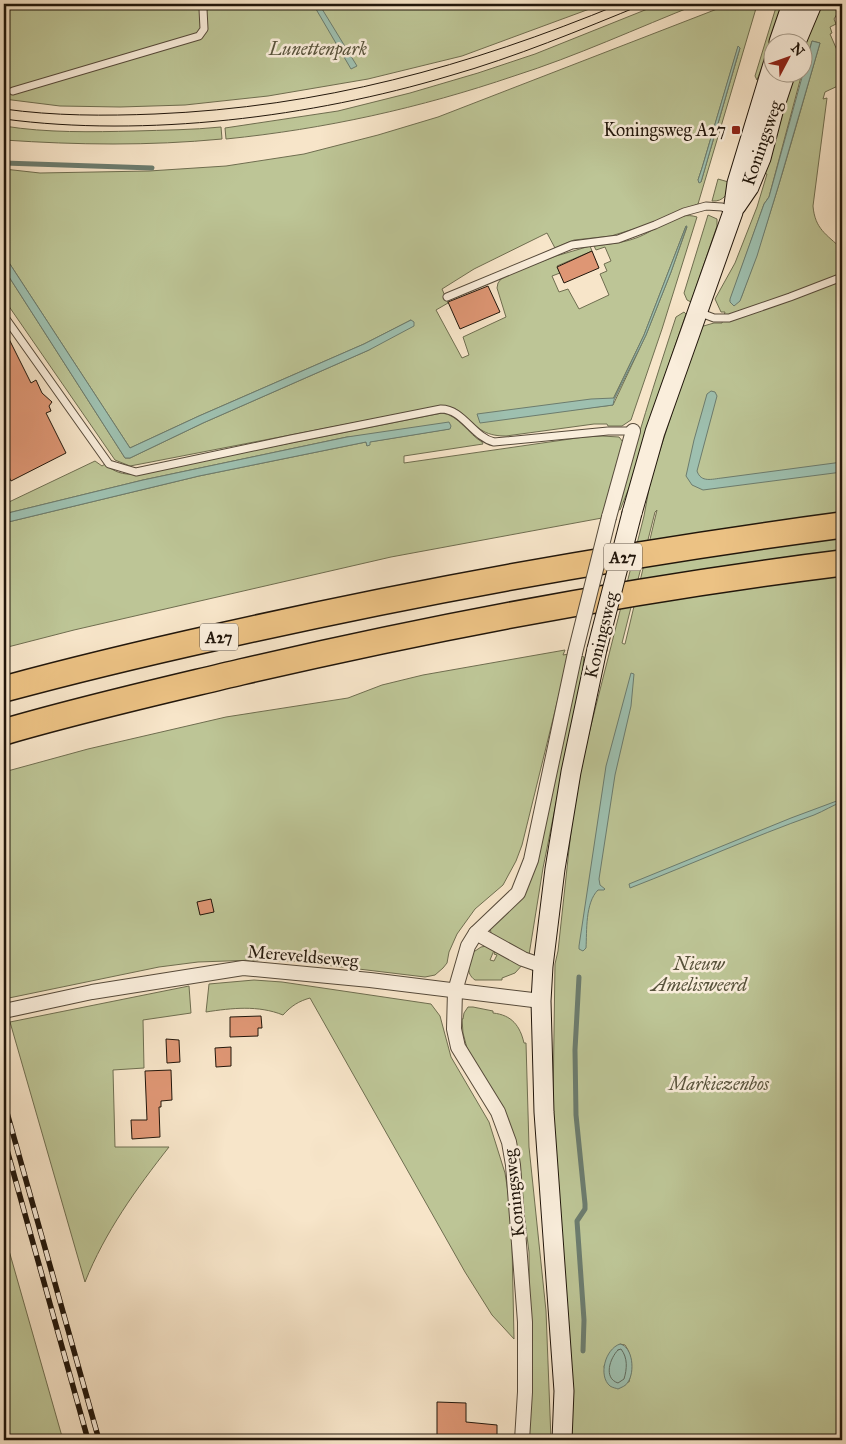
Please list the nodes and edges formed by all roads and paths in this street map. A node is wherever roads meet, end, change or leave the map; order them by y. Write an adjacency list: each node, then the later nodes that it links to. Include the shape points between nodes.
1 (207, 4): 7 (lane, via 203,9 204,29 199,36)
2 (800, 8): 3 (main road); 4 (main road)
3 (785, 32)
4 (797, 32)
5 (767, 82): 8 (main road, Koningsweg, via 737,183)
6 (783, 82): 8 (main road, Koningsweg, via 761,158 749,187)
7 (13, 91)
8 (733, 212): 10 (lane, via 706,206 618,239 572,245); 11 (main road, Koningsweg)
9 (842, 277): 11 (lane, via 729,318 714,318)
10 (447, 298)
11 (697, 312): 19 (main road, Koningsweg, bridge, via 655,432 597,649 570,772)
12 (4, 316): 13 (lane, via 109,464 136,472 441,409 449,409 487,440 494,442)
13 (633, 431): 18 (street, Koningsweg, bridge, via 575,653 531,860 518,893)
14 (842, 524): 16 (highway, A27, via 720,541 405,597 172,647)
15 (842, 563): 17 (highway, A27, via 645,592 441,628 219,677)
16 (4, 689)
17 (4, 732)
18 (476, 933): 19 (street, via 523,959); 20 (street, Koningsweg, via 468,946)
19 (544, 966): 21 (main road, Koningsweg)
20 (455, 991): 21 (street, Mereveldseweg); 22 (street, Mereveldseweg, via 243,968 92,992); 23 (street, Koningsweg, via 454,1029 458,1047 498,1112 513,1164 525,1322)
21 (542, 1001): 24 (main road, Koningsweg, via 544,1112 564,1391)
22 (4, 1011)
23 (522, 1440)
24 (562, 1440)

